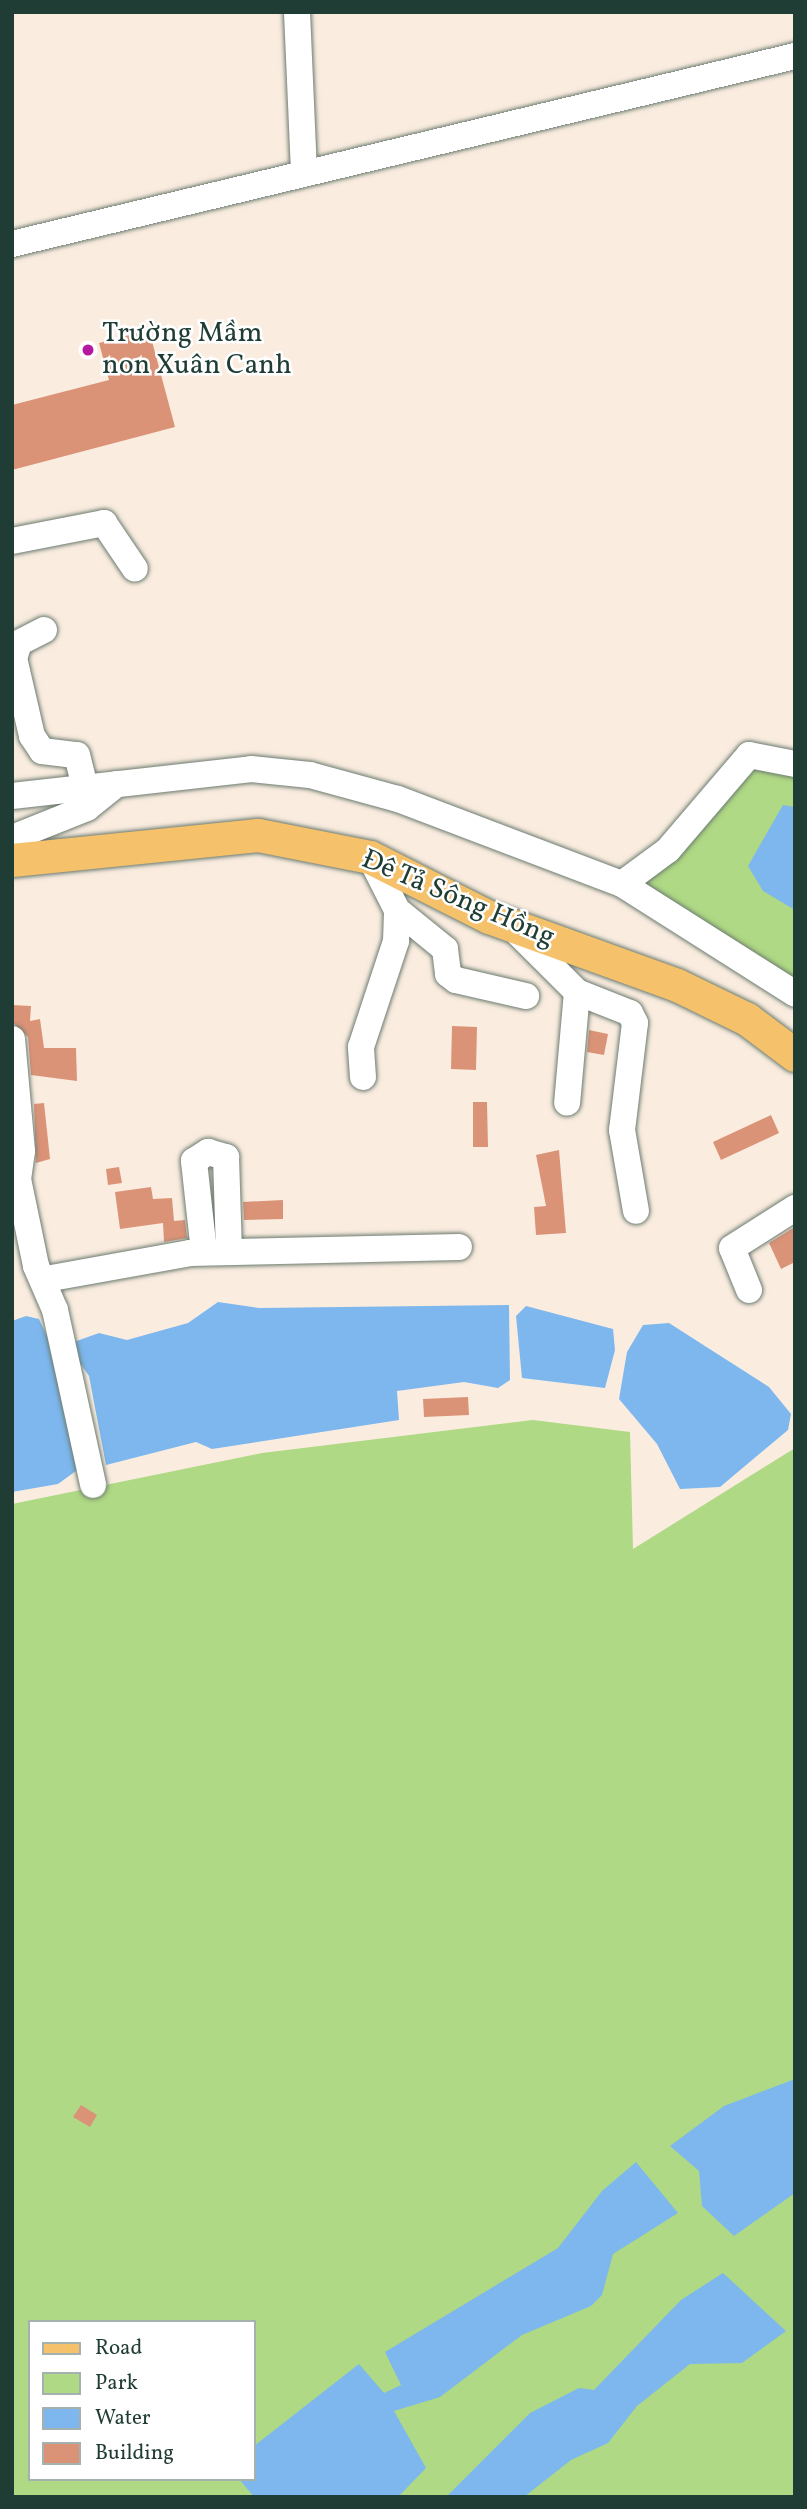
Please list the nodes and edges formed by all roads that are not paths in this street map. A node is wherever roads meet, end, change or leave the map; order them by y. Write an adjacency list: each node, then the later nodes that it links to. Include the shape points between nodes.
1 (297, 12): 3 (street)
2 (795, 56): 3 (street)
3 (304, 173): 4 (street)
4 (12, 244)
5 (12, 541): 6 (street, via 104,523)
6 (135, 569)
7 (44, 630): 10 (street, via 19,643 14,658 32,736 43,751 77,755)
8 (795, 764): 15 (street, via 749,755 668,850)
9 (117, 784): 10 (street); 12 (street, via 87,808); 15 (street, via 251,769 310,775 398,799)
10 (85, 788): 11 (street)
11 (12, 796)
12 (12, 838)
13 (370, 858): 14 (main road, Đê Tả Sông Hồng, via 258,835); 16 (street); 17 (main road, Đê Tả Sông Hồng)
14 (12, 860)
15 (622, 884): 19 (street)
16 (397, 910): 20 (street, via 445,949 447,974); 23 (street, via 396,941 361,1047)
17 (510, 925): 18 (street); 22 (main road, Đê Tả Sông Hồng, via 677,985 747,1019)
18 (577, 992): 24 (street); 26 (street, via 630,1013 635,1023 622,1130)
19 (795, 994)
20 (526, 996)
21 (12, 1039): 28 (street, via 22,1151 18,1179)
22 (795, 1055)
23 (363, 1077)
24 (567, 1103)
25 (795, 1208): 29 (street, via 732,1248)
26 (636, 1212)
27 (459, 1247): 28 (street, via 216,1252)
28 (31, 1271): 30 (street)
29 (749, 1290)
30 (93, 1485)

